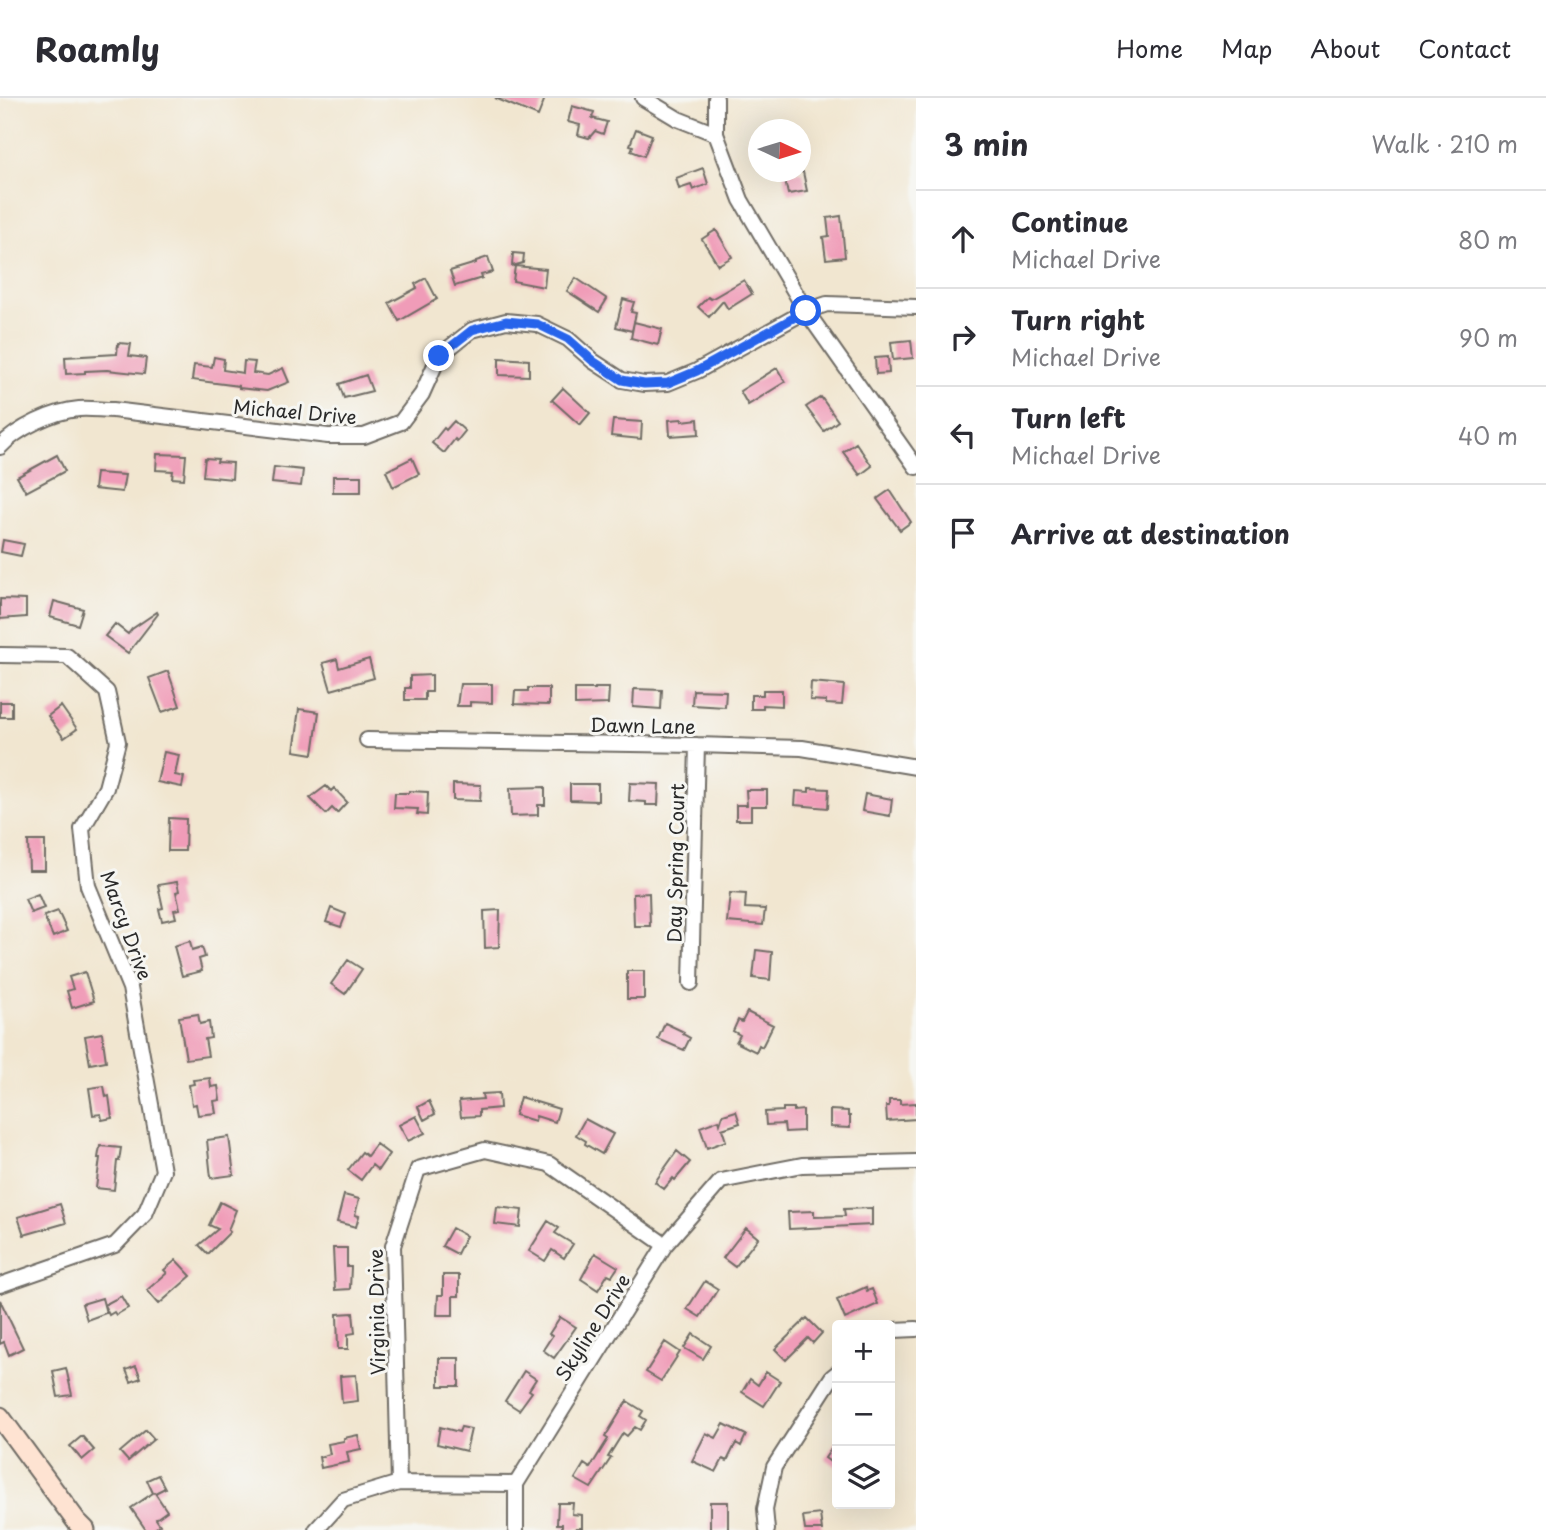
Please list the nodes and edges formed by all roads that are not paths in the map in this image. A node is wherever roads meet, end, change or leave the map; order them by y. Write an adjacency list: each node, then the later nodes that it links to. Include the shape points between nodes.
1 (643, 98): 3 (street)
2 (716, 98): 3 (street)
3 (716, 134): 5 (street, via 741,200)
4 (916, 307): 5 (street, Michael Drive, via 827,304)
5 (806, 311): 6 (street, Michael Drive, via 668,383 622,380 568,339 537,324 506,321 472,330 439,356 422,394 401,422 364,436 78,409 39,419); 7 (street)
6 (0, 447)
7 (916, 467)
8 (0, 655): 15 (street, Marcy Drive, via 66,656 107,692 118,741 107,788 82,829 88,886 130,988 163,1171 145,1214 115,1245)
9 (367, 740): 10 (street, Dawn Lane)
10 (697, 745): 11 (street, Dawn Lane, via 802,748); 12 (street, Day Spring Court)
11 (916, 767)
12 (691, 983)
13 (916, 1162): 14 (street, Skyline Drive, via 802,1165 721,1181)
14 (665, 1245): 20 (street, Virginia Drive, via 549,1164 485,1150 418,1169 393,1246); 21 (street, Skyline Drive)
15 (0, 1285)
16 (916, 1329): 17 (street)
17 (895, 1330)
18 (832, 1377): 25 (street, via 774,1467 765,1509)
19 (0, 1417): 22 (street)
20 (399, 1483): 21 (street); 23 (street, via 343,1500)
21 (516, 1484): 24 (street)
22 (85, 1530)
23 (316, 1530)
24 (516, 1530)
25 (767, 1530)

